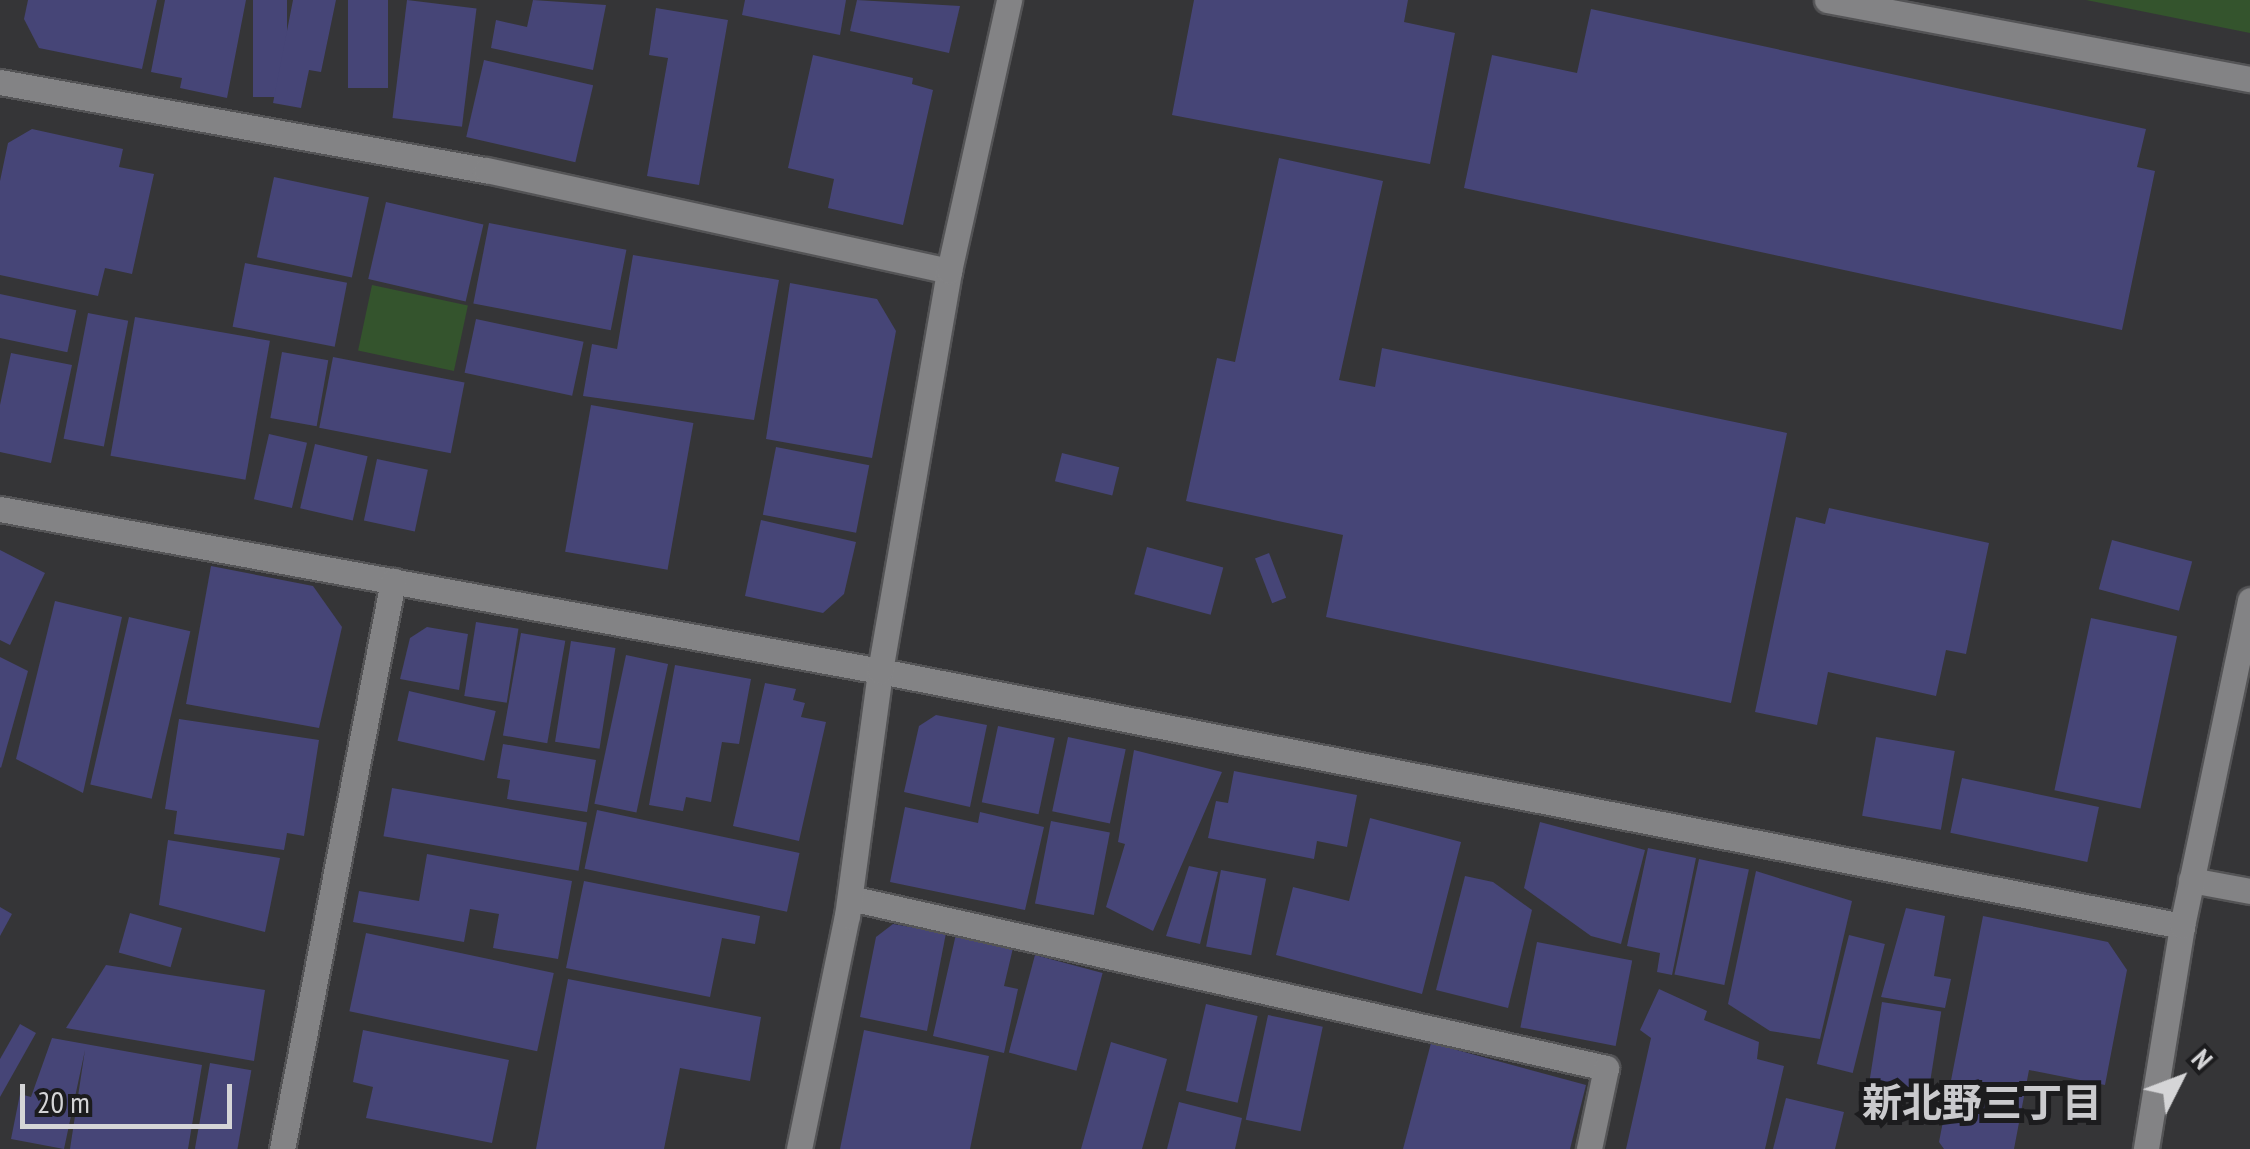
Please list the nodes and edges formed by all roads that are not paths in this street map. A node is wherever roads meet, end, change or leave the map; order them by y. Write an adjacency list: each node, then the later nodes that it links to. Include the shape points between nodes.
1 (1009, 0): 5 (street)
2 (1827, 0): 3 (street)
3 (2250, 79)
4 (0, 82): 5 (street, via 486,170)
5 (949, 271): 9 (street)
6 (0, 509): 7 (street)
7 (393, 581): 9 (street); 14 (street)
8 (2250, 600): 10 (street)
9 (880, 671): 12 (street); 13 (street)
10 (2191, 880): 11 (street); 13 (street)
11 (2250, 891)
12 (850, 898): 15 (street); 16 (street, via 1606,1068)
13 (2182, 926): 17 (street)
14 (282, 1149)
15 (799, 1149)
16 (1589, 1149)
17 (2146, 1149)

